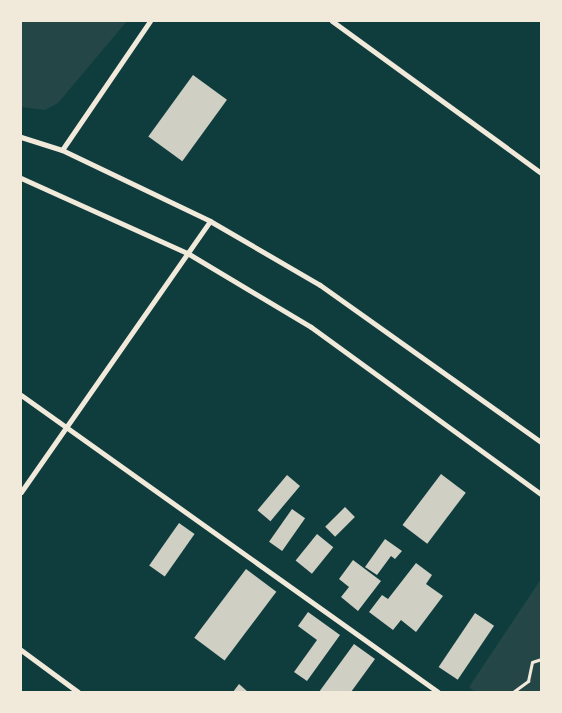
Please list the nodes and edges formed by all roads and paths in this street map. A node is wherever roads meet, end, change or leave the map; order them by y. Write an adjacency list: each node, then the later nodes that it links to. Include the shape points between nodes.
1 (150, 21): 4 (street)
2 (332, 21): 5 (street)
3 (21, 137): 4 (street)
4 (62, 150): 7 (street)
5 (541, 172)
6 (21, 178): 8 (street)
7 (210, 222): 8 (street); 11 (street, via 320,285)
8 (189, 254): 10 (street); 13 (street, via 311,327)
9 (21, 395): 10 (street)
10 (67, 428): 12 (street); 17 (street)
11 (541, 442)
12 (21, 492)
13 (541, 494)
14 (21, 650): 16 (street)
15 (541, 659): 18 (path, via 532,662 528,681)
16 (78, 692)
17 (438, 692)
18 (513, 692)

